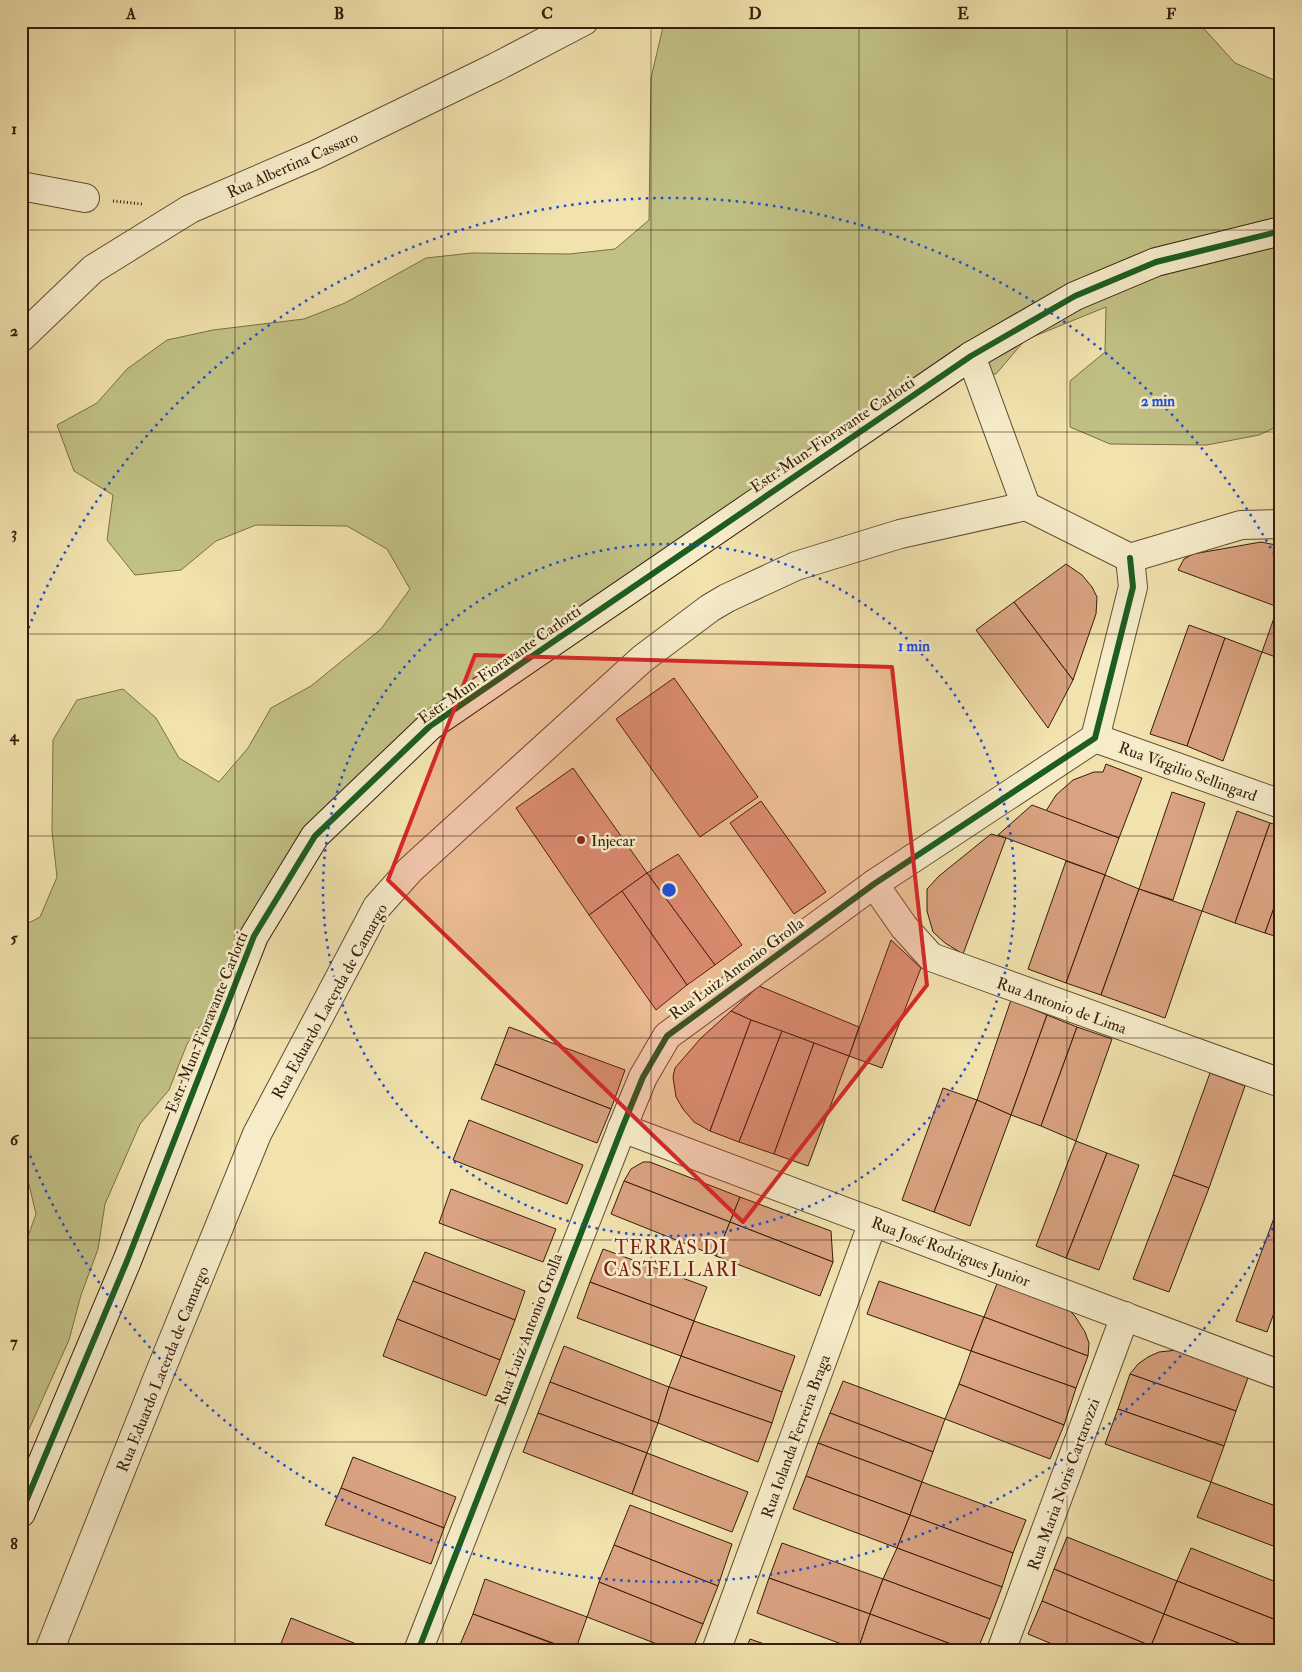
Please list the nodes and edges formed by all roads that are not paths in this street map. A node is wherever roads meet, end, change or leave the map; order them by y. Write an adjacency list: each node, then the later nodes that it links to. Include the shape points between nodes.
1 (584, 21): 5 (street, Rua Albertina Cassaro, via 323,150 190,209 92,270)
2 (21, 186): 3 (street)
3 (85, 198)
4 (1281, 231): 6 (street, Estr. Mun. Fioravante Carlotti, via 1156,262 1075,296)
5 (21, 338)
6 (971, 356): 7 (street); 18 (street, Estr. Mun. Fioravante Carlotti, via 430,726 315,836 254,936 127,1261)
7 (1026, 506): 9 (street); 19 (street, Rua Eduardo Lacerda de Camargo, via 900,534 796,566 710,608 635,665 410,870 377,907 257,1134)
8 (1281, 524): 9 (street, via 1240,525)
9 (1130, 558): 10 (street, via 1133,588)
10 (1095, 738): 11 (street, Rua Vírgilio Sellingard); 12 (street, Rua Luiz Antonio Grolla)
11 (1281, 804)
12 (874, 884): 13 (street, Rua Antonio de Lima, via 904,928 931,957); 14 (street, Rua Luiz Antonio Grolla, via 666,1036 643,1077)
13 (1281, 1084)
14 (622, 1128): 15 (street, Rua José Rodrigues Junior); 20 (street, Rua Luiz Antonio Grolla)
15 (873, 1222): 16 (street, Rua José Rodrigues Junior); 21 (street, Rua Iolanda Ferreira Braga)
16 (1125, 1316): 17 (street, Rua José Rodrigues Junior); 22 (street, Rua Maria Noris Cartarozzi)
17 (1281, 1375)
18 (21, 1513)
19 (49, 1651)
20 (418, 1651)
21 (716, 1651)
22 (1001, 1651)

